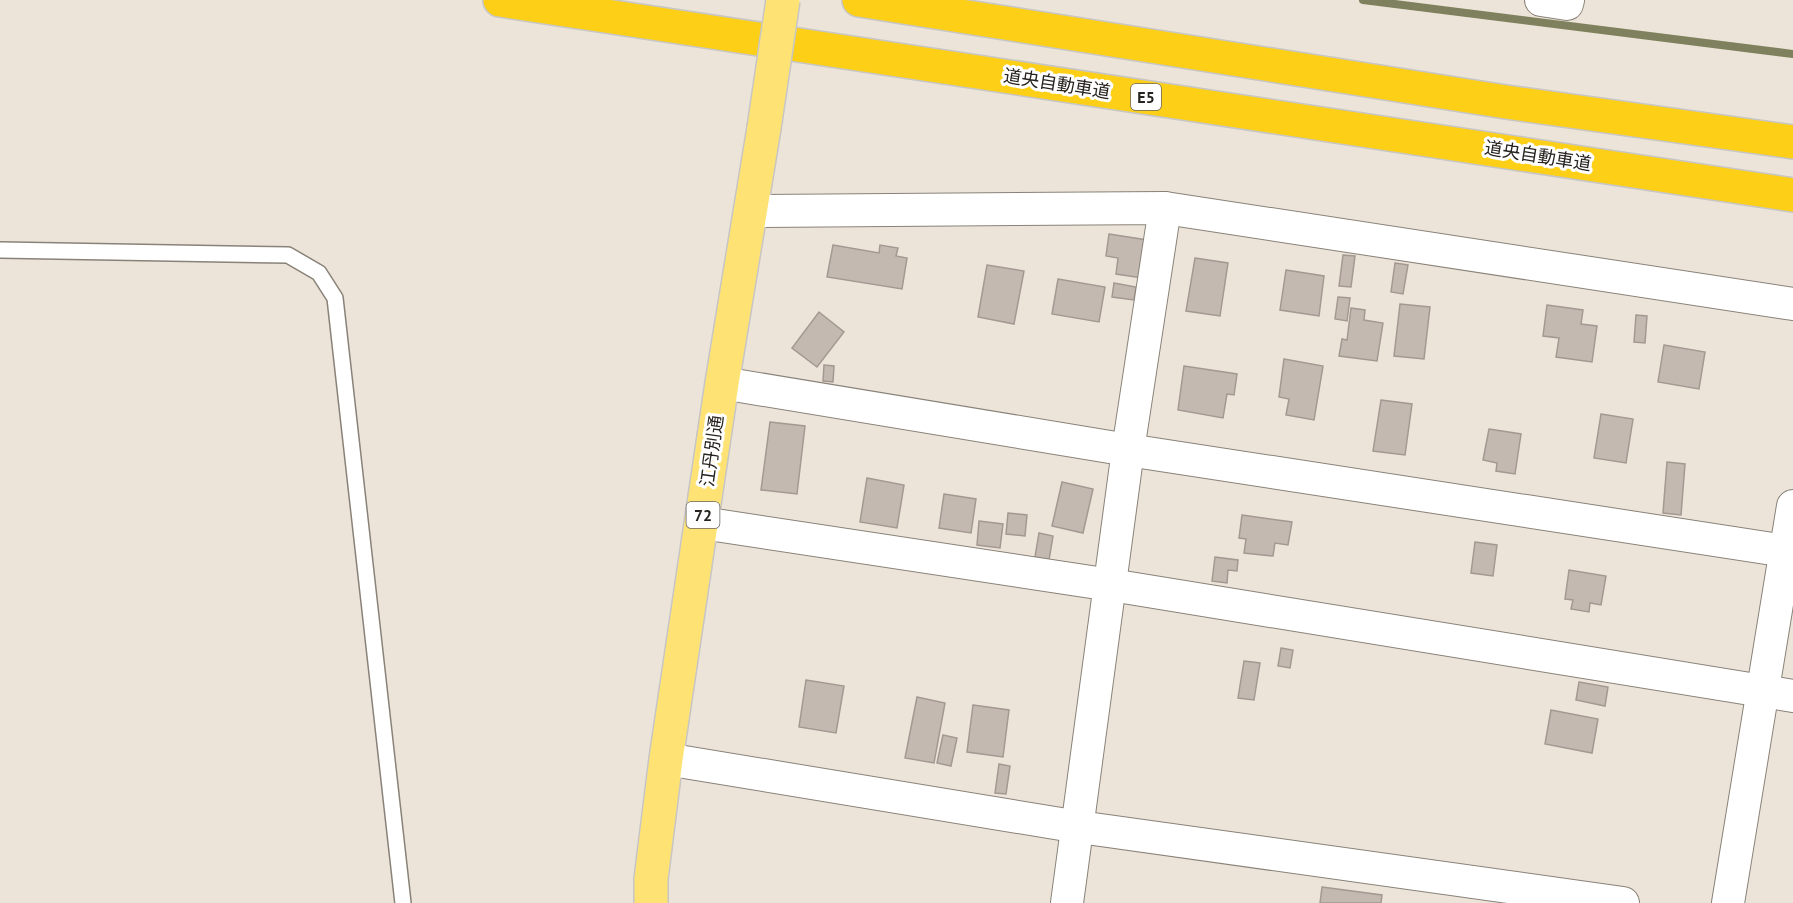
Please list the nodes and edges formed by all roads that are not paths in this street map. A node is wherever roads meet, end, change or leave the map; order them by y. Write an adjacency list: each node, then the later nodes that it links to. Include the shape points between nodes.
1 (500, 0): 7 (highway, 道央自動車道 / E5)
2 (783, 0): 9 (main road, 江丹別通 / 72, bridge)
3 (859, 0): 6 (highway, via 1506,102)
4 (1541, 0): 5 (street, via 1567,4)
5 (1568, 0)
6 (1793, 142)
7 (1793, 195)
8 (1165, 207): 9 (street); 11 (street); 13 (street)
9 (752, 211): 12 (main road, 江丹別通 / 72)
10 (0, 250): 21 (lane, via 288,255 318,273 335,298)
11 (1793, 304)
12 (722, 383): 13 (street); 15 (main road, 江丹別通 / 72)
13 (1128, 450): 16 (street); 17 (street)
14 (1793, 507): 16 (street)
15 (702, 523): 17 (street); 19 (main road, 江丹別通 / 72)
16 (1786, 551): 18 (street)
17 (1111, 585): 18 (street); 20 (street)
18 (1779, 694): 25 (street)
19 (666, 759): 20 (street); 22 (main road, 江丹別通 / 72)
20 (1079, 827): 23 (street); 24 (street)
21 (403, 903)
22 (651, 903)
23 (1067, 903)
24 (1623, 903)
25 (1728, 903)

